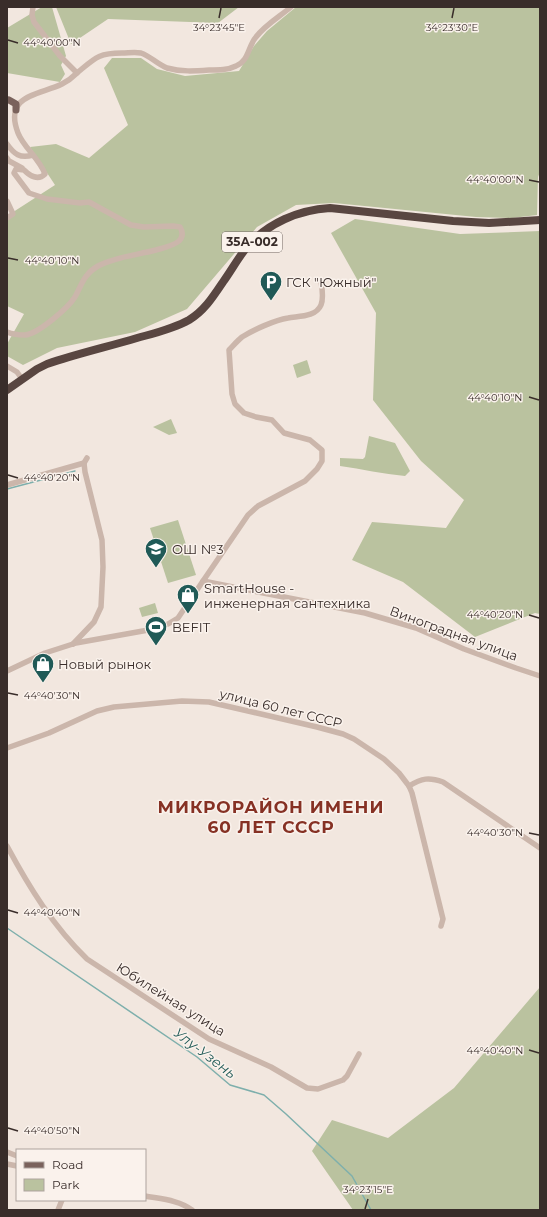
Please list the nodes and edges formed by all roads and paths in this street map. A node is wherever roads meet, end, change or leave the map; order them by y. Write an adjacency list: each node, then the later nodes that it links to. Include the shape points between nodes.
1 (33, 7): 3 (street, via 34,22 60,56)
2 (290, 7): 3 (street, via 255,37 246,57 235,67 223,70 178,70 157,64 141,53 105,53)
3 (77, 73): 5 (street, via 62,84 28,96 20,102)
4 (9, 100): 5 (main road, via 16,104)
5 (16, 110): 7 (street, via 18,133)
6 (7, 144): 7 (street, via 20,156)
7 (33, 155): 9 (street, via 45,174 36,178)
8 (7, 158): 9 (street)
9 (24, 170): 14 (street, via 16,169 14,173 29,193 47,199 89,202 131,225 180,227 182,236 179,241 162,248 97,266 84,279 68,306 49,322 26,335)
10 (7, 201): 11 (street, via 13,214)
11 (7, 218)
12 (540, 220): 16 (highway, 35А-002, via 489,223 330,208 300,213 256,237 212,300 191,319 168,329 47,364)
13 (322, 281): 19 (street, via 321,305 314,313 278,320 242,337 229,350 235,404 244,413 272,420 284,433 310,440 322,450 322,461 305,481 258,506 248,515)
14 (7, 332)
15 (7, 366): 16 (street, via 18,372)
16 (22, 379): 17 (highway, 35А-002)
17 (7, 390)
18 (7, 485): 20 (street, via 85,460 85,472 102,540 101,607 94,622)
19 (204, 581): 20 (street, via 178,618 168,624); 22 (street, Виноградная улица, via 365,613 416,628 464,649)
20 (72, 645): 21 (street, via 45,653)
21 (7, 671)
22 (540, 676)
23 (7, 748): 24 (street, улица 60 лет СССР, via 114,707 182,701 210,702 343,734 384,759)
24 (409, 786): 26 (street, via 431,778 443,782); 27 (street, via 442,919)
25 (7, 846): 28 (street, Юбилейная улица, via 41,904 71,944 87,959 209,1039 271,1067 307,1088 318,1089 343,1080)
26 (540, 848)
27 (441, 926)
28 (359, 1054)
29 (146, 1196): 30 (street, via 181,1204)
30 (192, 1210)

